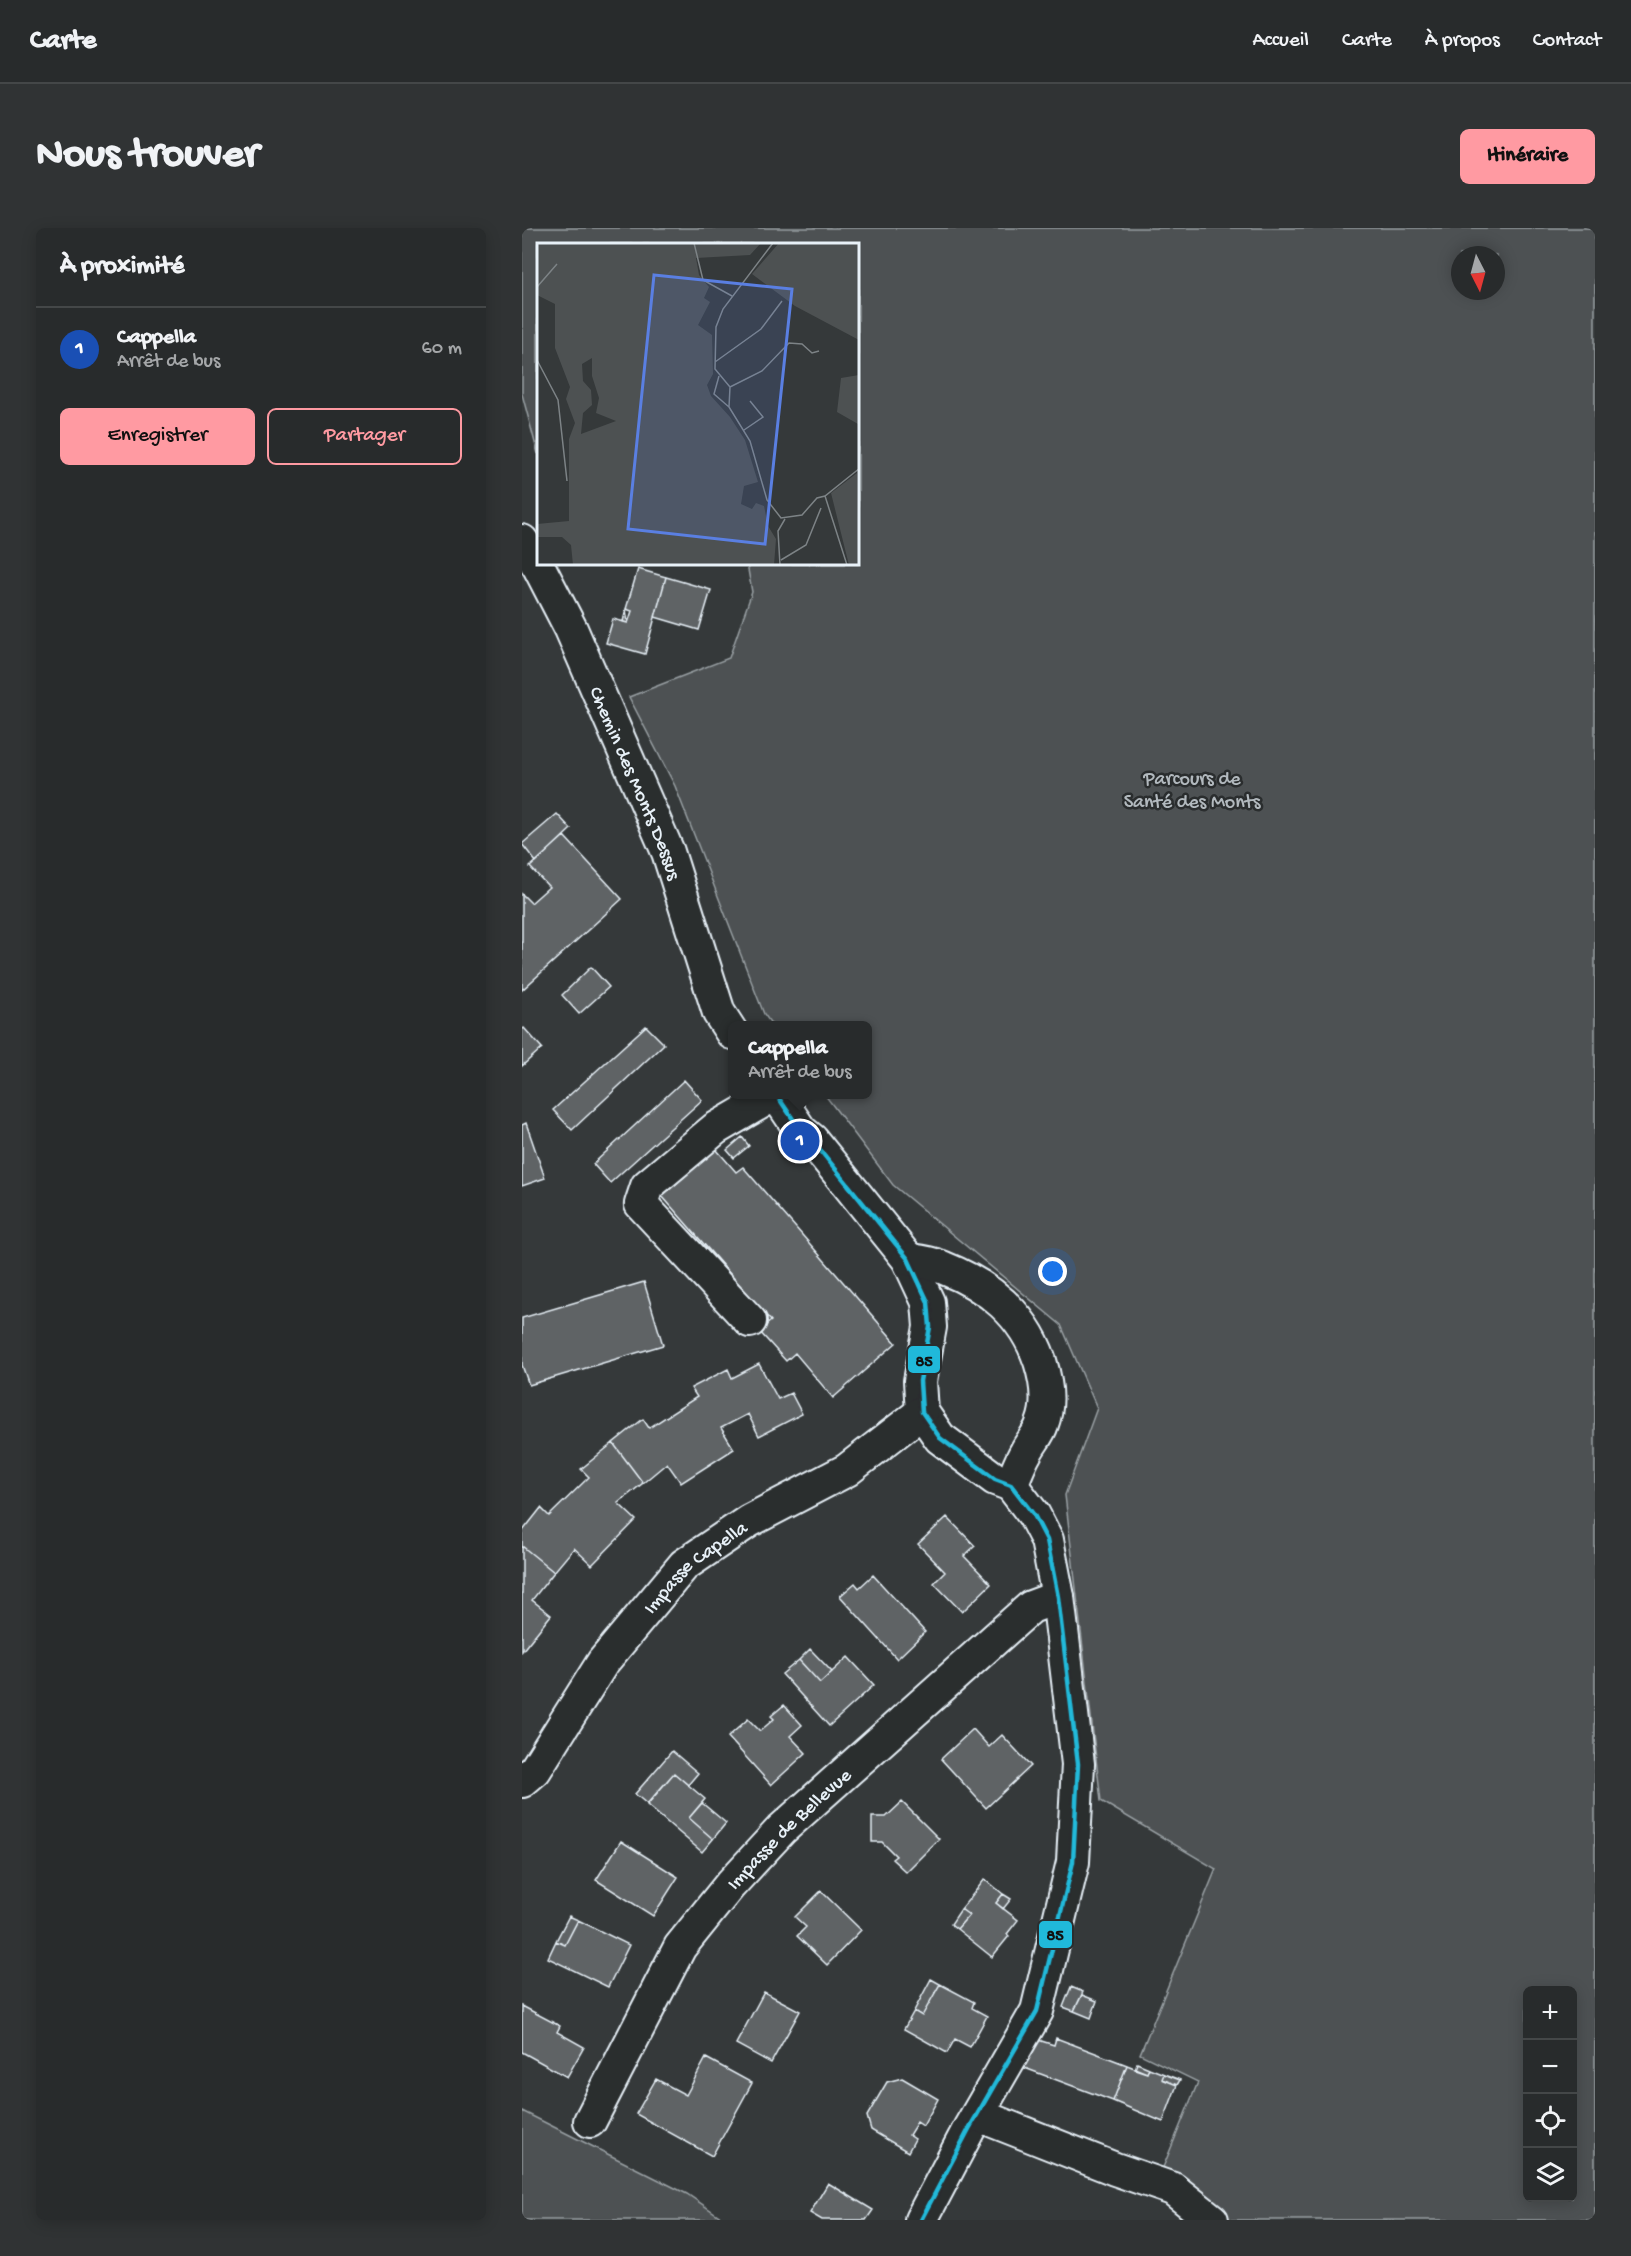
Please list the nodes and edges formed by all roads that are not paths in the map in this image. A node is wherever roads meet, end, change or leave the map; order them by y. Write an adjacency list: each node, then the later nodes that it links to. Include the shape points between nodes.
1 (522, 541): 2 (street, Chemin des Monts Dessus)
2 (537, 564)
3 (538, 566): 4 (street, Chemin des Monts Dessus, via 571,629 668,852 718,1013)
4 (728, 1027)
5 (768, 1099): 8 (street, via 715,1129 647,1186 641,1204)
6 (778, 1099): 7 (street)
7 (908, 1259): 9 (street, via 928,1302 930,1327 920,1381); 10 (street, via 943,1267 982,1287 1024,1325 1034,1344 1047,1398 1042,1424)
8 (750, 1321)
9 (922, 1412): 10 (street, via 940,1438 995,1479); 12 (street, Impasse Capella, via 847,1470 749,1521 684,1564 603,1662 535,1770)
10 (1011, 1485): 11 (street, via 1047,1540)
11 (1058, 1597): 13 (street, Impasse de Bellevue, via 1031,1606 782,1829 730,1885 680,1947); 14 (street, via 1078,1764 1072,1862 1037,2010)
12 (522, 1782)
13 (590, 2121)
14 (974, 2121): 15 (street); 16 (street, via 1173,2189)
15 (921, 2220)
16 (1212, 2220)

